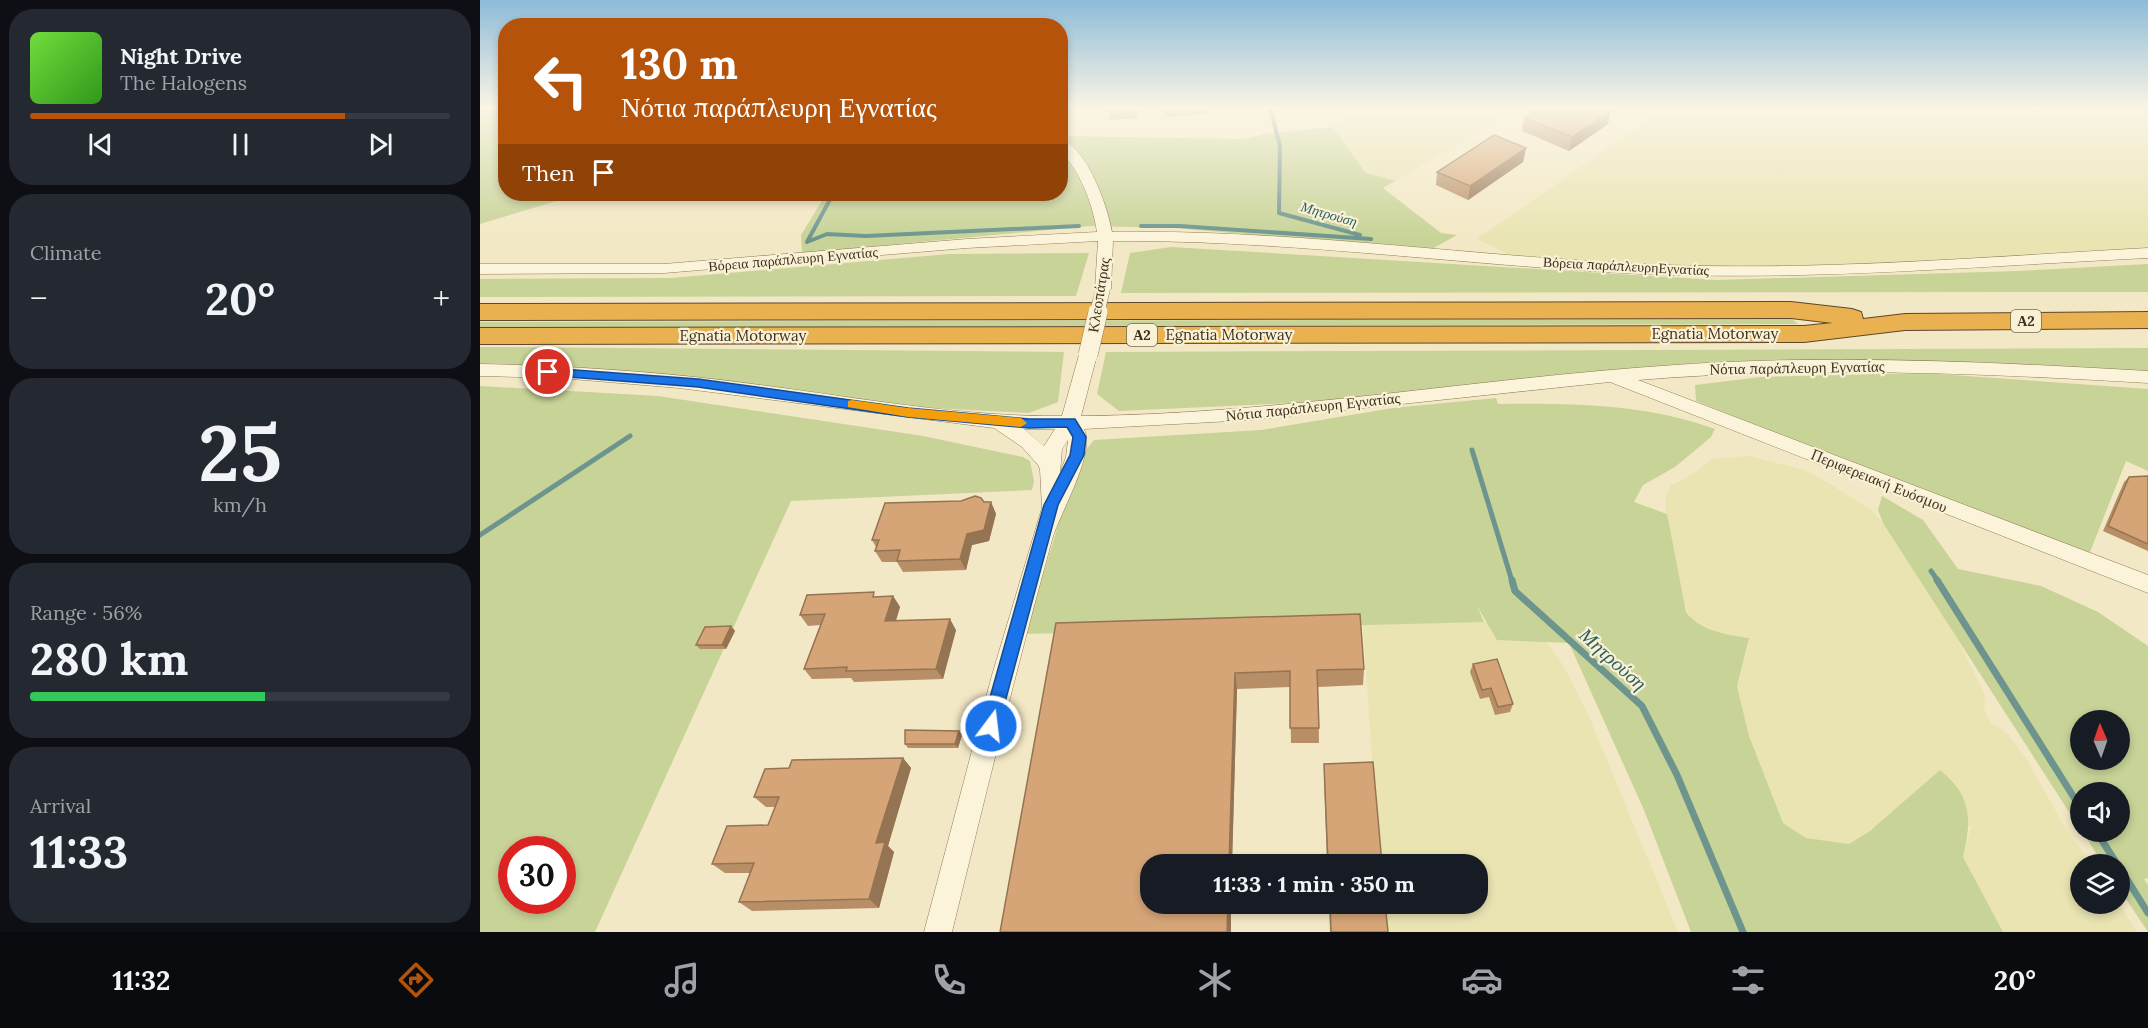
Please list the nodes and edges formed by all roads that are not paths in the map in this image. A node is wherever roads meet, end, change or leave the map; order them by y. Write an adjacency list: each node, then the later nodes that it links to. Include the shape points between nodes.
1 (1068, 152): 2 (street, Κλεοπάτρας, via 1087,174)
2 (1105, 236): 3 (street, Βόρεια παράπλευρηΕγνατίας, via 1208,238 1686,270); 4 (street, Βόρεια παράπλευρη Εγνατίας, via 992,241 684,267); 13 (street, Κλεοπάτρας, bridge, via 1103,288)
3 (2148, 252)
4 (480, 269)
5 (480, 312): 7 (highway, Egnatia Motorway / Α2, via 1791,310)
6 (2148, 320): 7 (highway, Egnatia Motorway / Α2)
7 (1905, 322): 8 (highway, Egnatia Motorway / Α2, via 1804,334)
8 (480, 336)
9 (480, 370): 12 (street, Νότια παράπλευρη Εγνατίας, via 698,383 908,413)
10 (1610, 376): 11 (street, Νότια παράπλευρη Εγνατίας, via 1853,365 2015,369); 14 (street, Νότια παράπλευρη Εγνατίας, via 1236,416); 18 (street, Περιφερειακή Ευόσμου)
11 (2148, 378)
12 (991, 420): 13 (street, Νότια παράπλευρη Εγνατίας); 16 (street, via 1027,438)
13 (1070, 422): 14 (street, Νότια παράπλευρη Εγνατίας); 15 (street, via 1080,437); 16 (street, via 1053,448)
14 (1132, 422): 15 (street, via 1099,433)
15 (1077, 455): 17 (street)
16 (1049, 467): 17 (street)
17 (1051, 505): 19 (street)
18 (2148, 584)
19 (938, 932)

